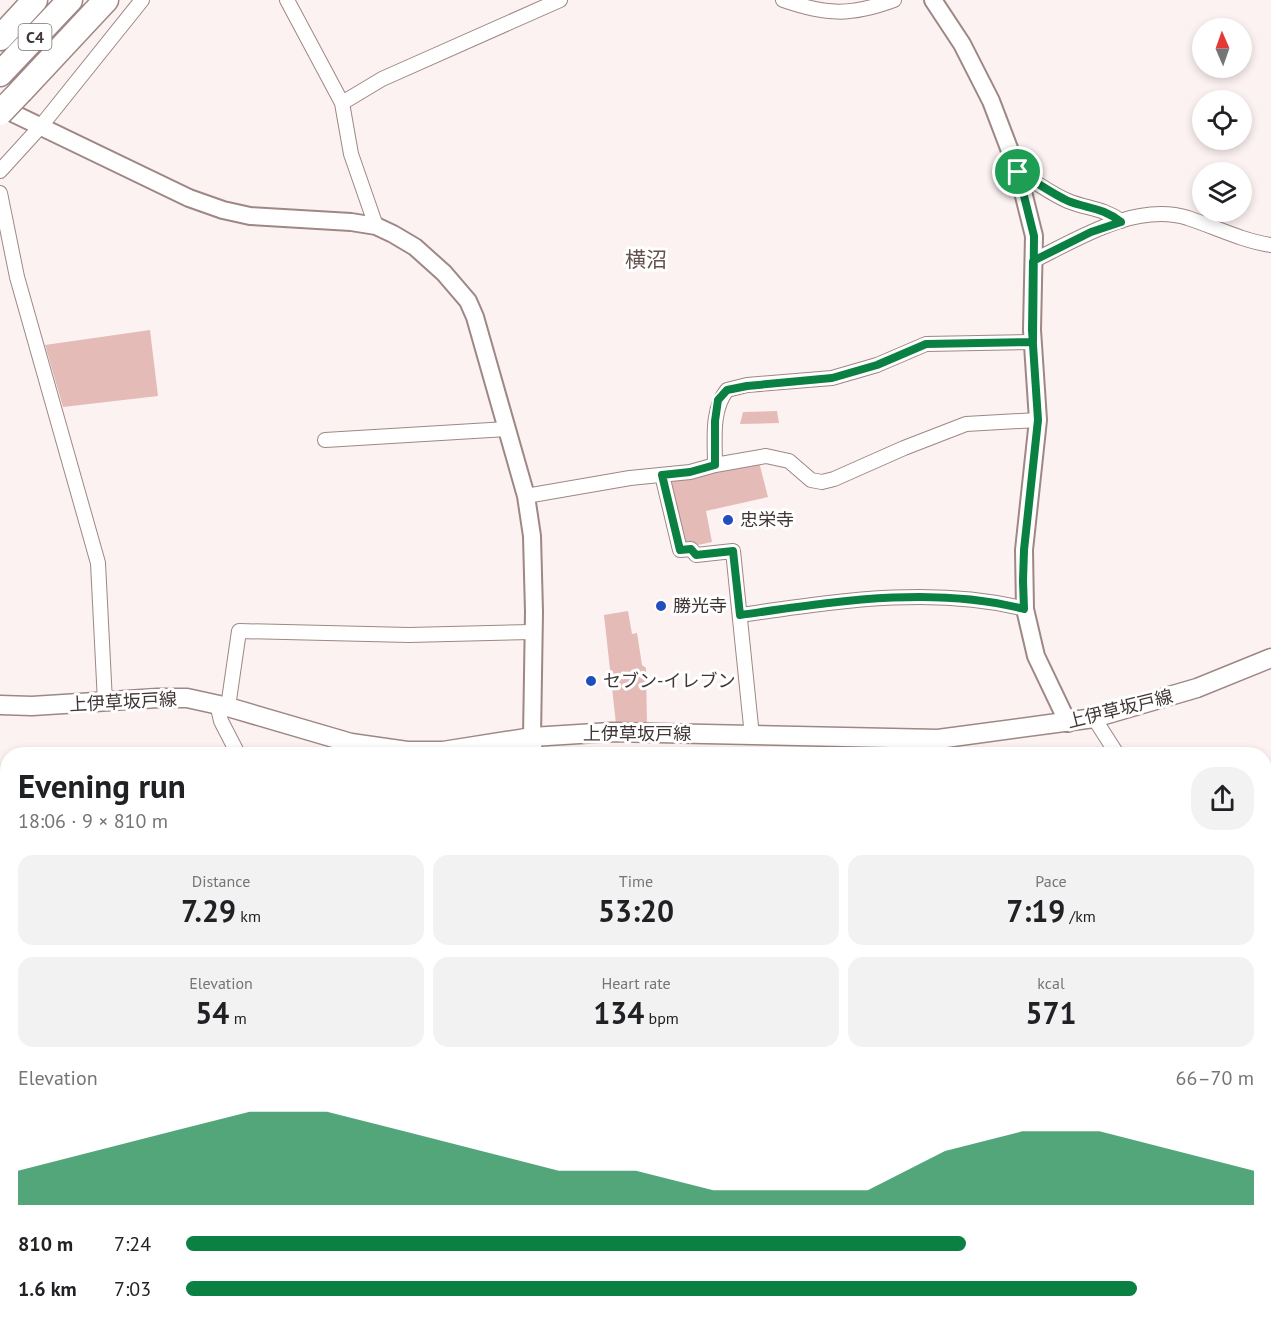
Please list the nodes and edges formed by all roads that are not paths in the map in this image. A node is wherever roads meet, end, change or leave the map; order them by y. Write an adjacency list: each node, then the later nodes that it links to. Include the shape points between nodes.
1 (35, 0): 10 (highway, C4)
2 (70, 0): 11 (highway, C4)
3 (106, 0): 14 (highway, bridge)
4 (142, 0): 15 (street)
5 (287, 0): 12 (street)
6 (560, 0): 12 (street, via 382,80)
7 (783, 0): 8 (street, via 841,13)
8 (894, 0)
9 (933, 0): 17 (street, via 984,87)
10 (0, 38)
11 (0, 74)
12 (342, 103): 20 (street, via 351,154)
13 (0, 107): 15 (street)
14 (0, 113)
15 (41, 126): 16 (street); 20 (street, via 189,198 223,210 250,216)
16 (0, 171)
17 (1018, 172): 19 (street, via 1055,195 1108,212); 22 (street, via 1034,236)
18 (0, 193): 34 (street, via 17,277 98,563)
19 (1121, 222): 21 (street, via 1141,214 1162,213); 22 (street, via 1091,232)
20 (376, 226): 25 (street, via 415,247 468,301)
21 (1271, 245)
22 (1033, 261): 23 (street)
23 (1033, 342): 24 (street); 27 (street, via 926,344 877,365 832,378 727,390 718,400)
24 (1038, 420): 27 (street, via 966,424 822,482 811,480 779,457); 30 (street, via 1024,550)
25 (507, 429): 26 (street); 29 (street)
26 (325, 440)
27 (715, 465): 28 (street)
28 (662, 475): 29 (street); 31 (street, via 680,550 691,549 696,555 733,551)
29 (526, 496): 32 (street, via 532,536)
30 (1024, 609): 31 (street, via 994,601 934,596 826,603); 38 (street, via 1036,656)
31 (740, 615): 39 (street)
32 (533, 632): 36 (street, via 409,635 239,631); 40 (street)
33 (1271, 658): 37 (main road, 上伊草坂戸線, via 1197,688)
34 (105, 702): 35 (main road, 上伊草坂戸線); 36 (main road, 上伊草坂戸線, via 177,698)
35 (0, 705)
36 (223, 706): 41 (street, via 221,721); 42 (main road, 上伊草坂戸線)
37 (1094, 718): 38 (main road, 上伊草坂戸線); 44 (street)
38 (1068, 723): 39 (main road, 上伊草坂戸線, via 938,739)
39 (752, 736): 40 (main road, 上伊草坂戸線, via 629,732)
40 (533, 746): 43 (main road, 上伊草坂戸線)
41 (234, 747)
42 (373, 747)
43 (515, 747)
44 (1113, 747)

